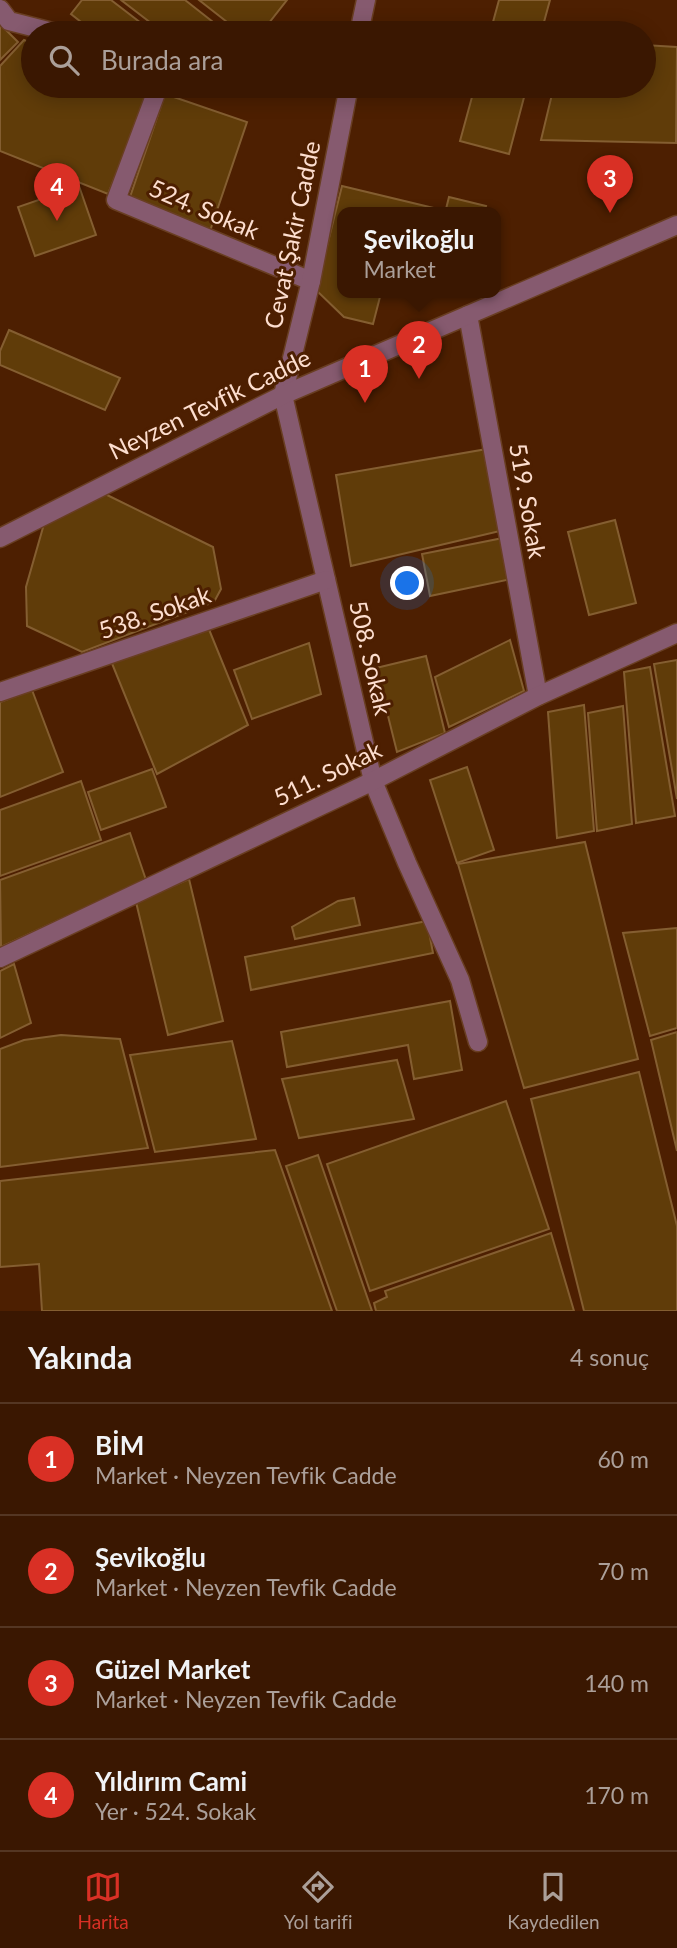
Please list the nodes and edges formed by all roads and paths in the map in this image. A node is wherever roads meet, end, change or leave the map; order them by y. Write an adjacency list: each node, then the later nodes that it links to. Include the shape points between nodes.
1 (366, 0): 3 (street)
2 (0, 9): 4 (street, via 9,21)
3 (362, 21)
4 (21, 24)
5 (154, 98): 8 (street, 524. Sokak, via 117,200)
6 (347, 98): 8 (street, Cevat Şakir Cadde)
7 (677, 225): 9 (street, Neyzen Tevfik Cadde)
8 (311, 281): 10 (street, Cevat Şakir Cadde)
9 (468, 315): 10 (street, Neyzen Tevfik Cadde); 15 (street, 519. Sokak)
10 (283, 395): 11 (street, Neyzen Tevfik Cadde); 12 (street, 508. Sokak)
11 (0, 538)
12 (326, 580): 14 (street, 538. Sokak); 16 (street, 508. Sokak)
13 (677, 633): 15 (street, 511. Sokak)
14 (0, 692)
15 (538, 696): 16 (street, 511. Sokak)
16 (373, 780): 17 (street, 511. Sokak); 18 (street, 508. Sokak, via 460,980)
17 (0, 958)
18 (478, 1041)

